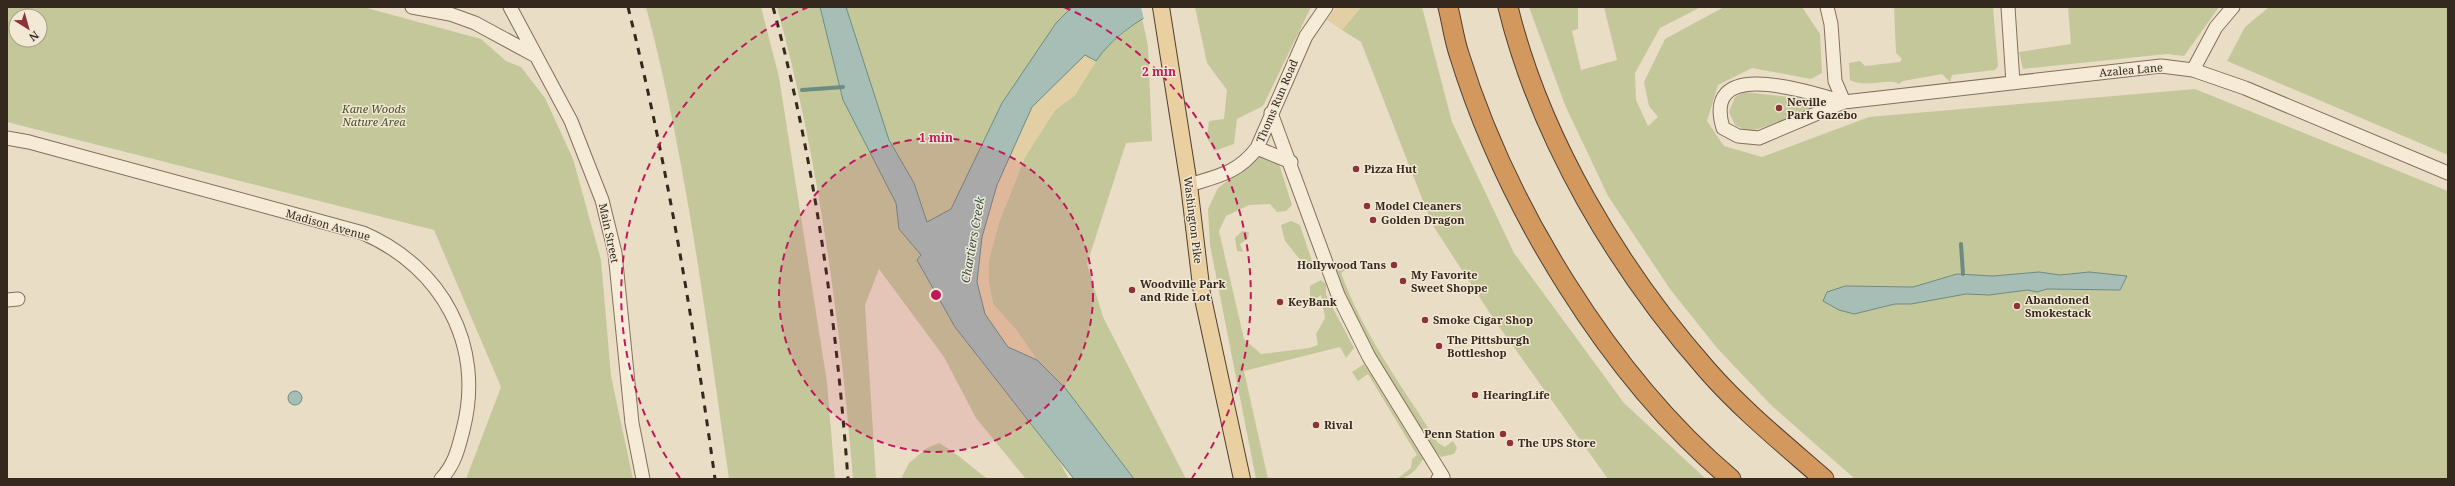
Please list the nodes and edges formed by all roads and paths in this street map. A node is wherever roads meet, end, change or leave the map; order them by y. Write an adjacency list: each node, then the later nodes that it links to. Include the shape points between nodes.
1 (412, 7): 10 (street, via 450,14 475,23)
2 (510, 7): 10 (street, Main Street)
3 (1326, 7): 14 (street, Thoms Run Road, via 1306,36)
4 (1448, 7): 24 (highway, via 1458,54 1487,130 1517,197 1551,259 1606,342 1661,410)
5 (1508, 7): 25 (highway, via 1532,83 1557,141 1596,217 1628,269 1707,370 1752,416)
6 (1827, 7): 13 (street, via 1831,24 1834,81)
7 (2008, 7): 12 (street)
8 (2233, 7): 11 (street, via 2216,27)
9 (1162, 14): 19 (main road, Washington Pike)
10 (536, 56): 21 (street, Main Street, via 571,121 602,200 614,253 632,423)
11 (2193, 70): 12 (street, Azalea Lane, via 2161,66); 18 (street, Azalea Lane, via 2245,88)
12 (2013, 83): 13 (street, Azalea Lane)
13 (1844, 102): 13 (street, Azalea Lane, via 1790,87 1747,83 1733,89 1723,99 1719,114 1723,128 1738,136 1758,138)
14 (1271, 113): 16 (street, Thoms Run Road); 17 (street)
15 (7, 138): 20 (street, Madison Avenue, via 363,233 399,252 432,282 448,306 457,326 469,369 470,388 466,419 452,468)
16 (1257, 148): 17 (street); 19 (street, Thoms Run Road, via 1230,173)
17 (1291, 162): 23 (street, via 1322,256 1338,295 1369,357 1443,477)
18 (2448, 173)
19 (1189, 185): 22 (main road, Washington Pike, via 1202,294)
20 (441, 479)
21 (642, 479)
22 (1242, 479)
23 (1438, 479)
24 (1731, 479)
25 (1824, 479)

